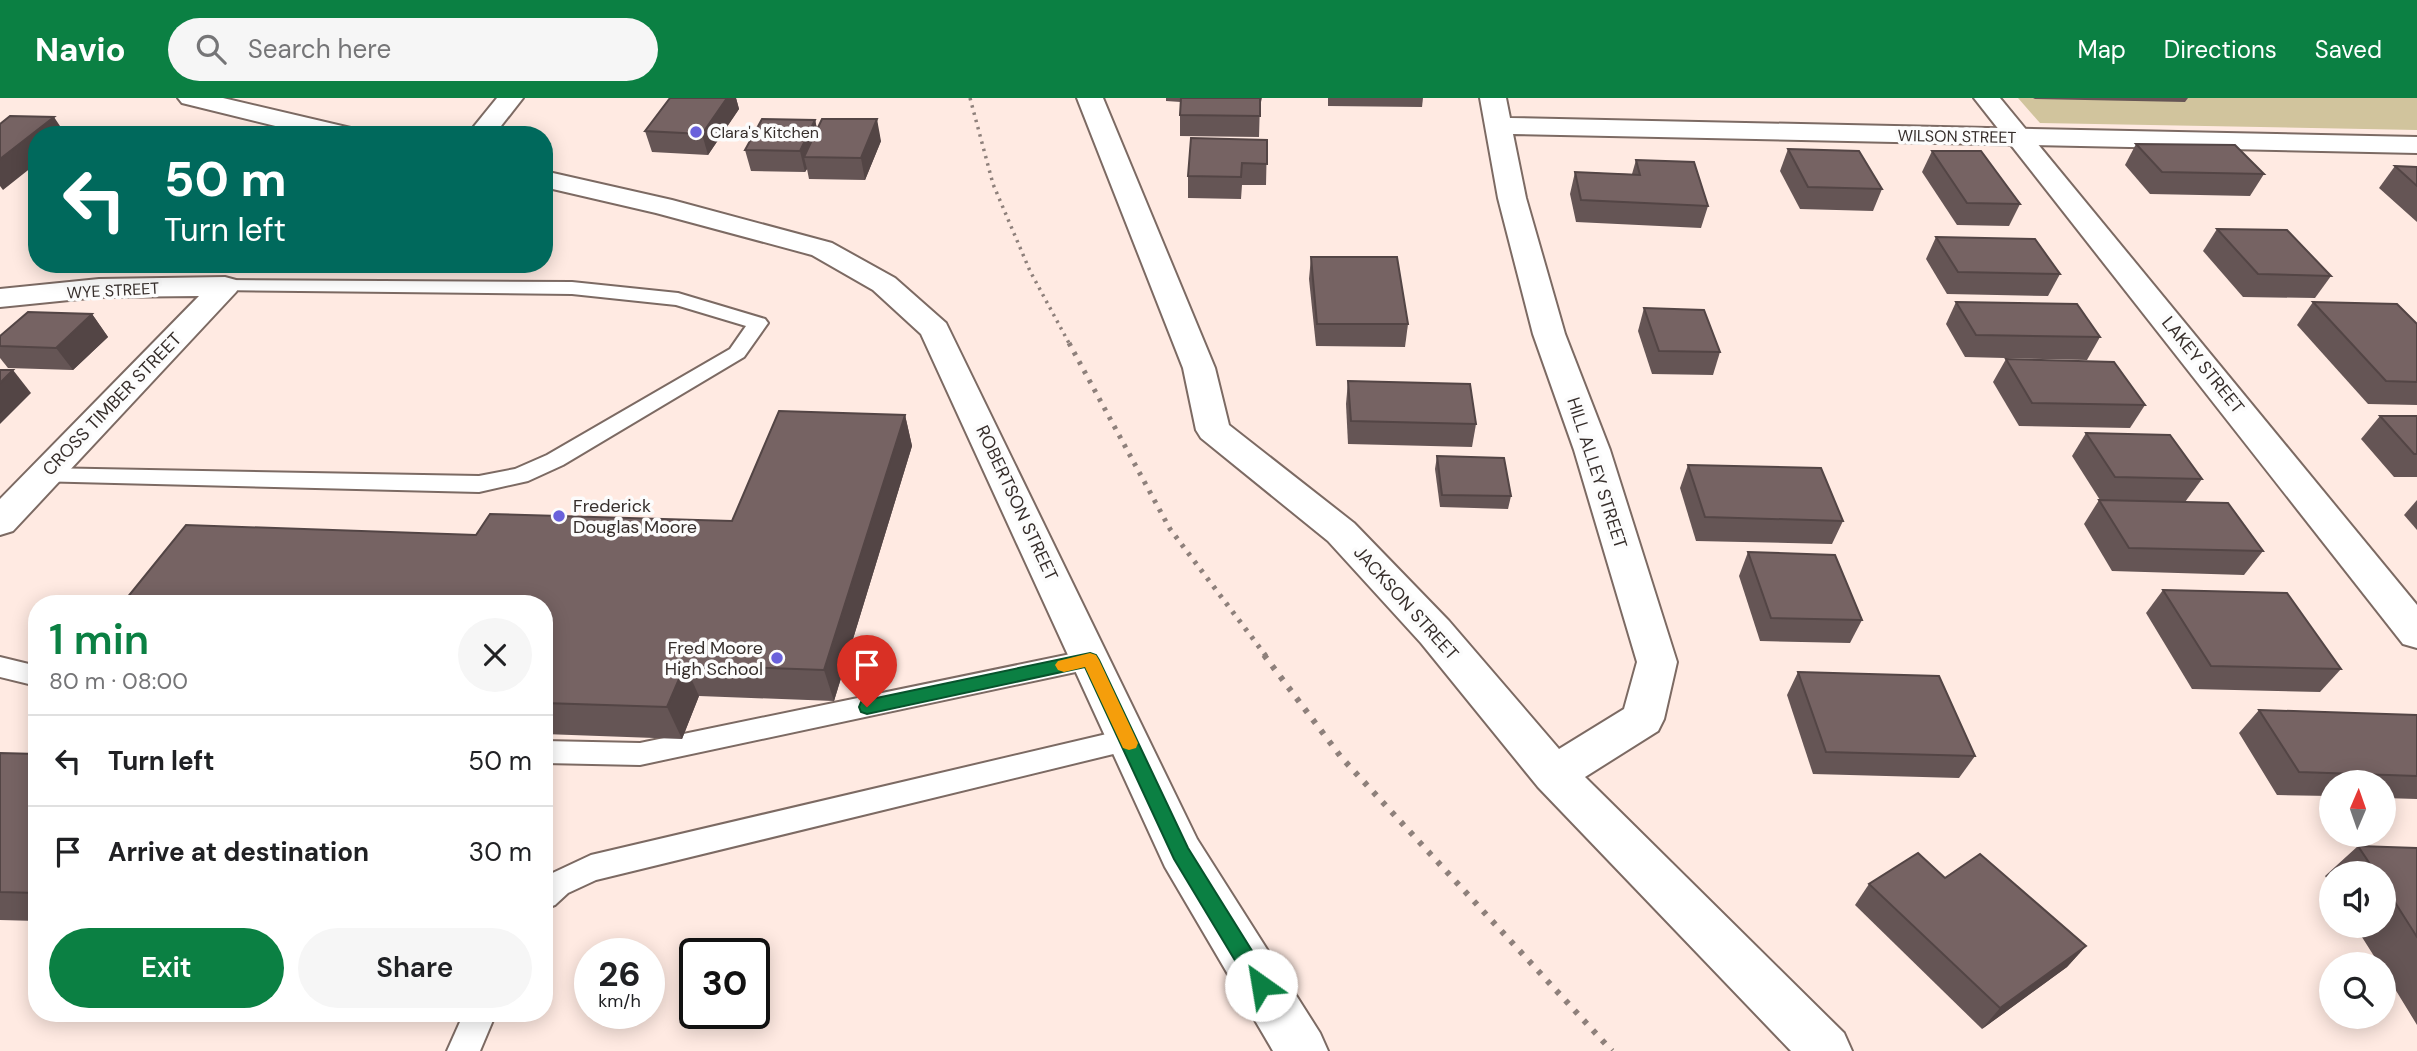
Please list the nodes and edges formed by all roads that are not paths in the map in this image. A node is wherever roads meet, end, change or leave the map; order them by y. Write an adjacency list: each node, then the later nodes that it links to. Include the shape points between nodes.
1 (191, 98): 6 (street)
2 (510, 98): 7 (street)
3 (1090, 98): 21 (street, JACKSON STREET, via 1199,368 1213,430 1341,532 1435,632)
4 (1987, 98): 8 (street, LAKEY STREET)
5 (1495, 112): 8 (street, WILSON STREET); 21 (street, HILL ALLEY STREET, via 1511,198 1549,334 1592,450 1657,662 1643,719)
6 (308, 126)
7 (487, 126)
8 (2019, 137): 9 (street, WILSON STREET); 15 (street, LAKEY STREET)
9 (2417, 145)
10 (553, 181): 16 (street, ROBERTSON STREET, via 822,248 884,284 935,330)
11 (225, 286): 12 (street, WYE STREET, via 99,288); 13 (street, CROSS TIMBER STREET); 13 (lane, via 572,288 678,299 758,323 737,353 520,476 479,484)
12 (0, 298)
13 (42, 476): 14 (street, CROSS TIMBER STREET)
14 (0, 522)
15 (2417, 633)
16 (1090, 660): 19 (street, ROBERTSON STREET); 20 (lane, via 640,754)
17 (0, 667): 18 (lane)
18 (28, 674)
19 (1128, 740): 22 (lane, via 592,867); 25 (street, ROBERTSON STREET, via 1181,853)
20 (553, 752)
21 (1554, 774): 26 (street, JACKSON STREET)
22 (553, 884)
23 (476, 1022): 24 (lane)
24 (463, 1051)
25 (1302, 1051)
26 (1826, 1051)

